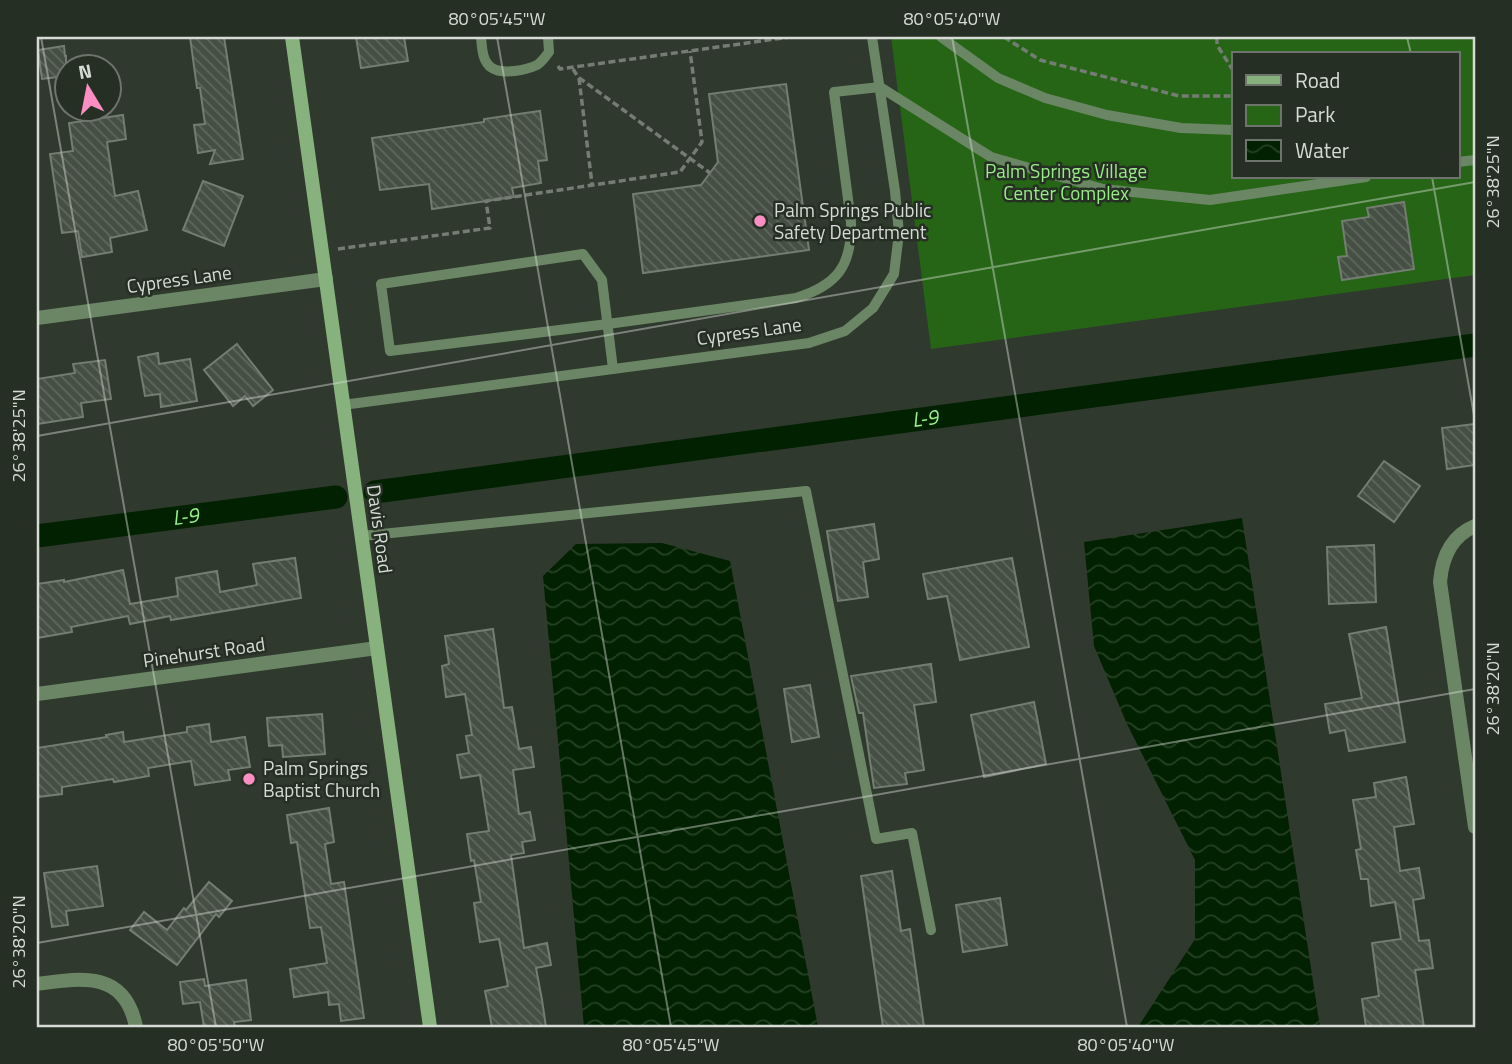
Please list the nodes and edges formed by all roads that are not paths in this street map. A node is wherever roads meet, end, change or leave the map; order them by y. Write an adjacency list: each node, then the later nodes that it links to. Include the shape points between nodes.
1 (292, 37): 9 (street, Davis Road)
2 (481, 37): 3 (lane, via 484,58 491,68 504,72 540,63 549,52)
3 (548, 37)
4 (872, 37): 6 (lane, Cypress Lane)
5 (941, 37): 7 (lane, via 998,78 1045,98 1181,128)
6 (880, 87): 8 (lane, via 992,157 1103,189 1210,200); 11 (lane, via 834,92 852,242 833,279 796,298); 12 (lane, Cypress Lane, via 899,233 894,274 873,308 845,331 809,343)
7 (1232, 130)
8 (1359, 178)
9 (326, 279): 10 (street, Cypress Lane); 13 (street, Davis Road)
10 (37, 318)
11 (608, 324): 11 (lane, via 390,351 381,284 583,254 602,280); 12 (lane)
12 (613, 369): 13 (lane, Cypress Lane)
13 (343, 405): 15 (street, Davis Road)
14 (1473, 527): 18 (street, via 1447,550 1440,582)
15 (362, 536): 16 (street, Davis Road); 19 (lane, via 806,491 876,839 912,833)
16 (377, 648): 17 (street, Pinehurst Road); 22 (street, Davis Road)
17 (37, 694)
18 (1475, 827)
19 (932, 930)
20 (37, 984): 21 (street, via 91,979 107,984 130,1007)
21 (136, 1027)
22 (430, 1027)

